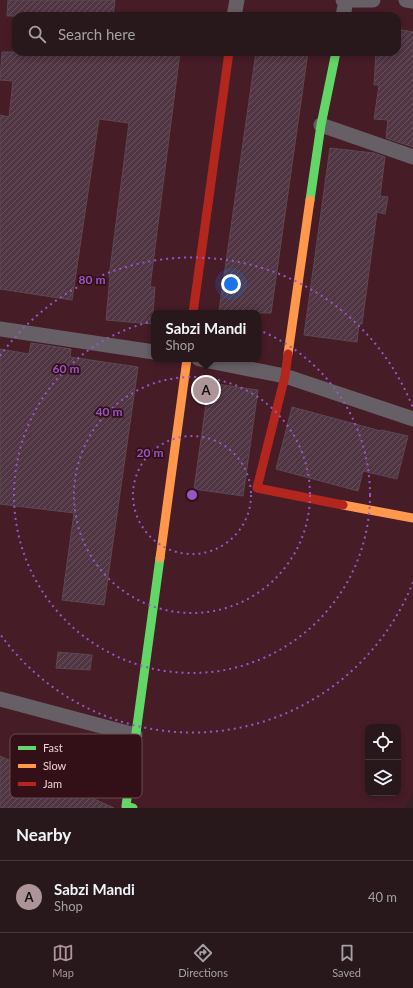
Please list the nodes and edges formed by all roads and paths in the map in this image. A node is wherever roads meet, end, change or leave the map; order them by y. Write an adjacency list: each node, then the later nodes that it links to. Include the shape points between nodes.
1 (237, 0): 6 (street)
2 (344, 0): 3 (street); 7 (street)
3 (373, 0)
4 (406, 0): 5 (street)
5 (413, 1)
6 (235, 12)
7 (343, 12)
8 (229, 56): 12 (street)
9 (335, 56): 10 (street)
10 (321, 125): 11 (street); 17 (street)
11 (413, 157)
12 (193, 310)
13 (0, 329): 14 (street)
14 (151, 352)
15 (187, 362): 22 (street)
16 (214, 362): 17 (street)
17 (285, 376): 18 (street); 19 (street, via 256,488)
18 (413, 419)
19 (413, 518)
20 (0, 699): 21 (street)
21 (131, 734)
22 (135, 734)
23 (127, 798): 24 (street, via 126,806)
24 (133, 808)

